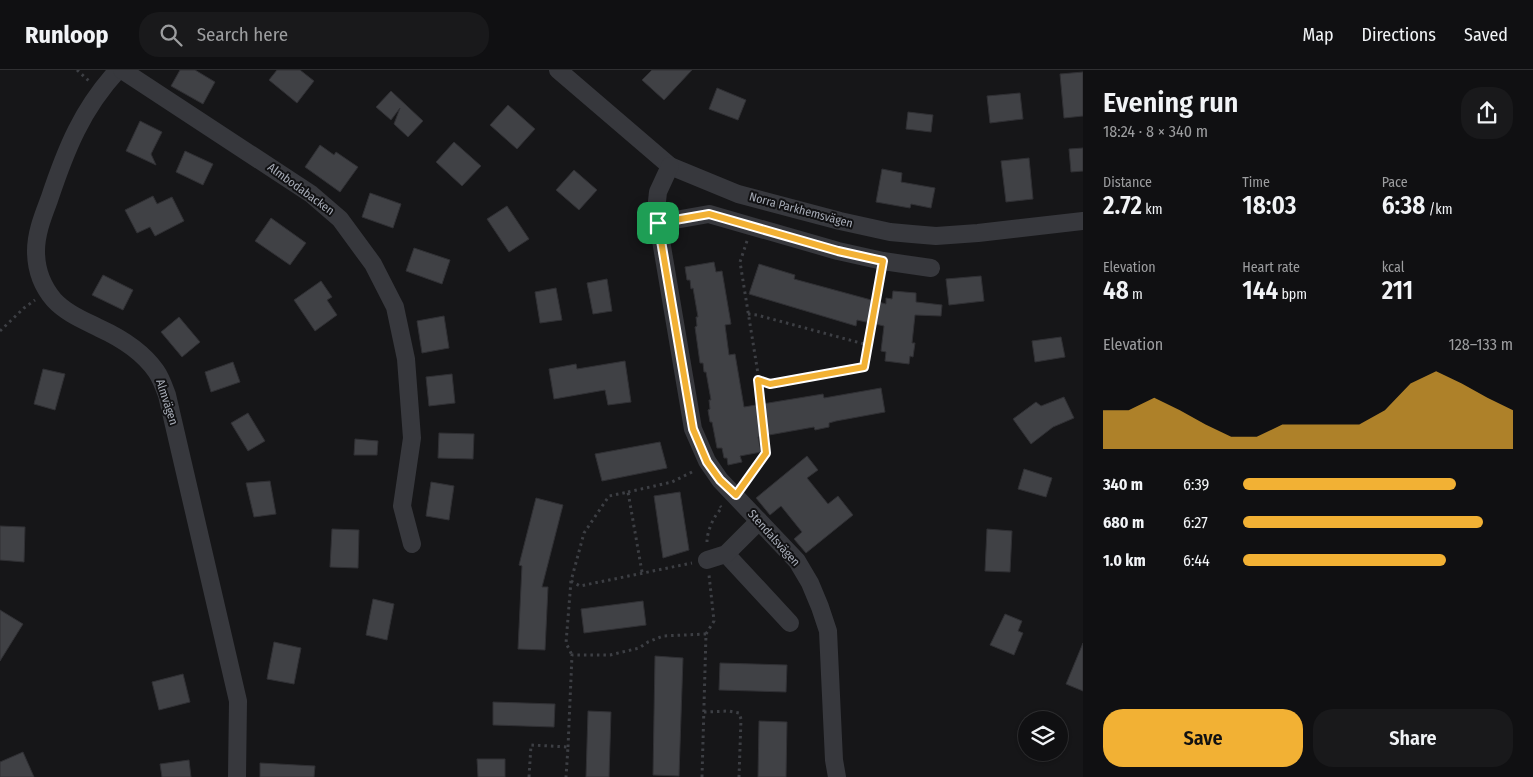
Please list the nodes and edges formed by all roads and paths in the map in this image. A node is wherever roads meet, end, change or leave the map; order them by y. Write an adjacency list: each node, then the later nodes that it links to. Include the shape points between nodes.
1 (120, 70): 9 (street, Almvägen, via 99,90 71,138 38,231 36,251 42,283); 19 (street, Almbodabacken, via 311,194 340,218 373,264 395,307 406,359 412,438 402,506)
2 (558, 70): 3 (street, Norra Parkhemsvägen)
3 (670, 166): 4 (street, Norra Parkhemsvägen, via 738,194 890,232 936,236); 5 (street, Stendalsvägen, via 658,192)
4 (1083, 221)
5 (658, 223): 6 (street, via 709,214); 16 (street, Stendalsvägen, via 693,429 707,462)
6 (752, 226): 7 (street); 10 (path, via 740,262)
7 (883, 261): 8 (street); 12 (path)
8 (931, 268)
9 (47, 290): 11 (path); 29 (street, Almvägen, via 74,316 139,352 157,372 167,395 238,701)
10 (748, 314): 12 (path); 13 (path)
11 (0, 331)
12 (868, 345): 13 (path, via 864,367 770,384)
13 (758, 380): 16 (path, via 766,453)
14 (699, 479): 15 (path, via 694,471 672,482)
15 (628, 492): 22 (path); 23 (path, via 609,496 584,533)
16 (736, 495): 18 (street, Stendalsvägen)
17 (716, 501): 21 (path, via 722,508 707,535)
18 (759, 521): 20 (street); 34 (street, Stendalsvägen, via 797,561 810,583 828,631)
19 (412, 544)
20 (726, 554): 21 (street); 24 (street)
21 (708, 560): 22 (path); 25 (path, via 714,621)
22 (642, 572): 23 (path, via 580,586)
23 (571, 581): 26 (path, via 566,643)
24 (790, 623)
25 (706, 634): 26 (path, via 663,636 639,648 610,655); 27 (path)
26 (572, 655): 28 (path)
27 (704, 712): 32 (path); 33 (path, via 739,713)
28 (568, 746): 30 (path, via 531,745); 31 (path)
29 (237, 777)
30 (530, 777)
31 (566, 777)
32 (702, 777)
33 (739, 777)
34 (837, 777)

